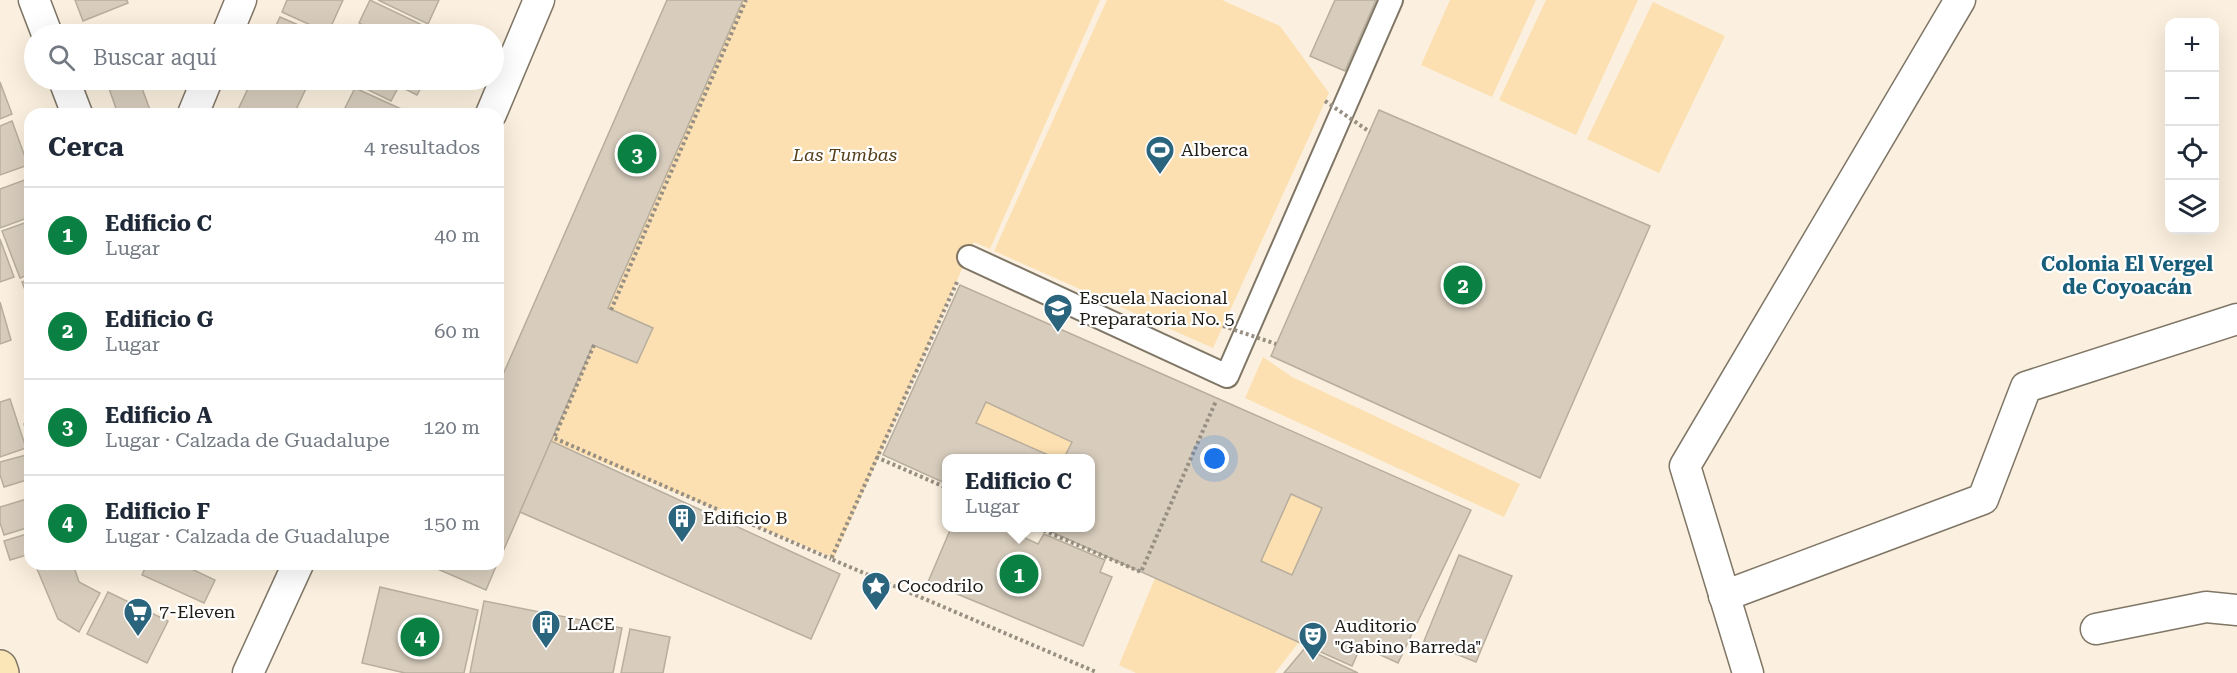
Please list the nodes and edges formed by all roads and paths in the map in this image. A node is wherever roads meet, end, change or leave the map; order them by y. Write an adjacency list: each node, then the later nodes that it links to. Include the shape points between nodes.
1 (34, 0): 7 (street)
2 (241, 0): 8 (street)
3 (539, 0): 9 (street)
4 (746, 0): 19 (path)
5 (1391, 0): 24 (street)
6 (1960, 0): 30 (street, via 1685,466)
7 (43, 24)
8 (231, 24)
9 (504, 83)
10 (68, 90): 14 (street)
11 (203, 90): 15 (street)
12 (501, 90): 16 (street)
13 (1325, 101): 17 (path, bridge)
14 (76, 108)
15 (195, 108)
16 (494, 108)
17 (1370, 132)
18 (969, 257): 24 (street); 25 (path)
19 (611, 310)
20 (2237, 319): 30 (street, via 2026,387 1983,499)
21 (1223, 326): 22 (path, bridge)
22 (1276, 344)
23 (594, 345): 28 (path, via 554,438)
24 (1227, 376): 27 (path, via 1140,572)
25 (876, 457): 26 (path); 28 (path)
26 (942, 486)
27 (1047, 532)
28 (831, 559): 35 (path)
29 (295, 570): 34 (street)
30 (1724, 596): 37 (street)
31 (2237, 610): 32 (street, via 2206,607)
32 (2096, 629)
33 (0, 667): 36 (main road)
34 (248, 670)
35 (1095, 672)
36 (2, 673)
37 (1748, 673)

